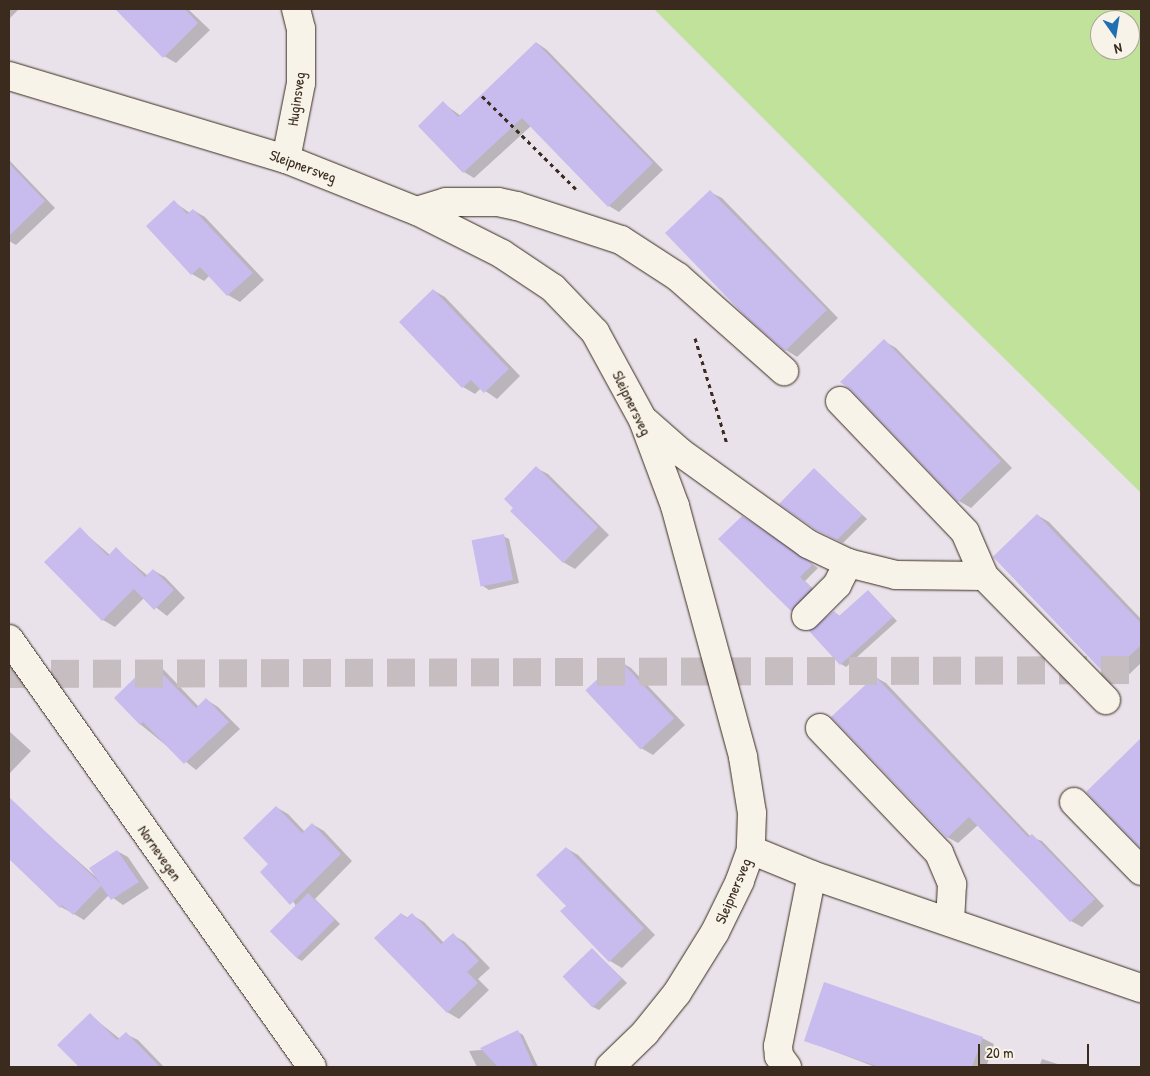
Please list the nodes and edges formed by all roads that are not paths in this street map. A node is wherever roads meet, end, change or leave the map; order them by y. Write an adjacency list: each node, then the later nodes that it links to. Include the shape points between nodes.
1 (296, 9): 3 (street, Huginsveg, via 302,30 302,83)
2 (9, 76): 3 (street, Sleipnersveg)
3 (286, 159): 4 (street, Sleipnersveg)
4 (417, 211): 5 (street, via 446,202 498,202 621,240 678,277); 7 (street, Sleipnersveg, via 502,254 553,288 595,332)
5 (784, 371)
6 (840, 401): 9 (street, via 965,532)
7 (643, 420): 8 (street, via 680,452 808,544); 15 (street, Sleipnersveg, via 675,506 743,757 752,813)
8 (848, 563): 9 (street, via 896,575); 10 (street, via 837,585)
9 (984, 576): 12 (street)
10 (806, 616)
11 (9, 639): 20 (street, Nornevegen)
12 (1106, 700)
13 (820, 728): 18 (street, via 939,853 952,884)
14 (1074, 802): 16 (street)
15 (750, 850): 17 (street); 21 (street, Sleipnersveg, via 740,881 715,932 677,993 645,1033)
16 (1141, 871)
17 (812, 875): 18 (street); 22 (street, via 778,1046 778,1056)
18 (950, 922): 19 (street)
19 (1141, 988)
20 (312, 1067)
21 (610, 1067)
22 (787, 1067)

